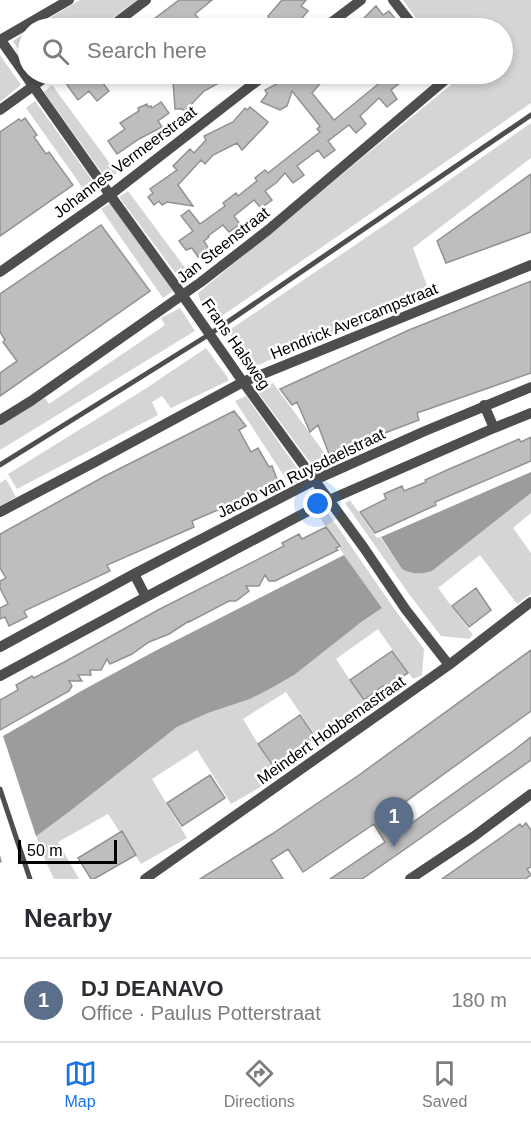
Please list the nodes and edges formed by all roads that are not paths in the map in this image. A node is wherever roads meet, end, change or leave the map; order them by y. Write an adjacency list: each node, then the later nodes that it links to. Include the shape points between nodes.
1 (69, 0): 5 (street)
2 (146, 0): 6 (street)
3 (361, 0): 7 (street)
4 (393, 0): 8 (street)
5 (37, 18)
6 (122, 18)
7 (337, 18)
8 (407, 18)
9 (18, 29): 10 (street)
10 (0, 39): 11 (street, Frans Halsweg)
11 (18, 64)
12 (32, 84): 16 (street, Frans Halsweg)
13 (38, 84): 16 (street)
14 (253, 84): 19 (street, Johannes Vermeerstraat)
15 (440, 84): 22 (street, Jan Steenstraat, via 268,230)
16 (34, 87): 17 (street); 19 (street, Frans Halsweg)
17 (0, 110)
18 (531, 115): 23 (lane)
19 (110, 195): 21 (street, Johannes Vermeerstraat); 22 (street, Frans Halsweg)
20 (531, 265): 24 (street, Hendrick Avercampstraat)
21 (0, 273)
22 (183, 296): 23 (street, Frans Halsweg); 28 (street, Jan Steenstraat)
23 (210, 334): 24 (street, Frans Halsweg); 30 (lane)
24 (243, 382): 31 (street, Frans Halsweg); 33 (street, Hendrick Avercampstraat)
25 (531, 387): 26 (street, Jacob van Ruysdaelstraat)
26 (484, 405): 29 (street); 31 (street, Jacob van Ruysdaelstraat)
27 (531, 413): 29 (street)
28 (0, 420)
29 (494, 428): 32 (street)
30 (0, 465)
31 (315, 480): 32 (street, Frans Halsweg); 34 (street, Jacob van Ruysdaelstraat)
32 (329, 500): 35 (street); 38 (street, Frans Halsweg, via 405,610)
33 (0, 512)
34 (134, 574): 35 (street); 37 (street, Jacob van Ruysdaelstraat)
35 (146, 597): 39 (street)
36 (531, 603): 38 (street, Meindert Hobbemastraat)
37 (0, 647)
38 (449, 665): 43 (street, Meindert Hobbemastraat)
39 (0, 676)
40 (0, 789): 42 (lane)
41 (531, 794): 44 (street)
42 (30, 879)
43 (145, 879)
44 (410, 879)

